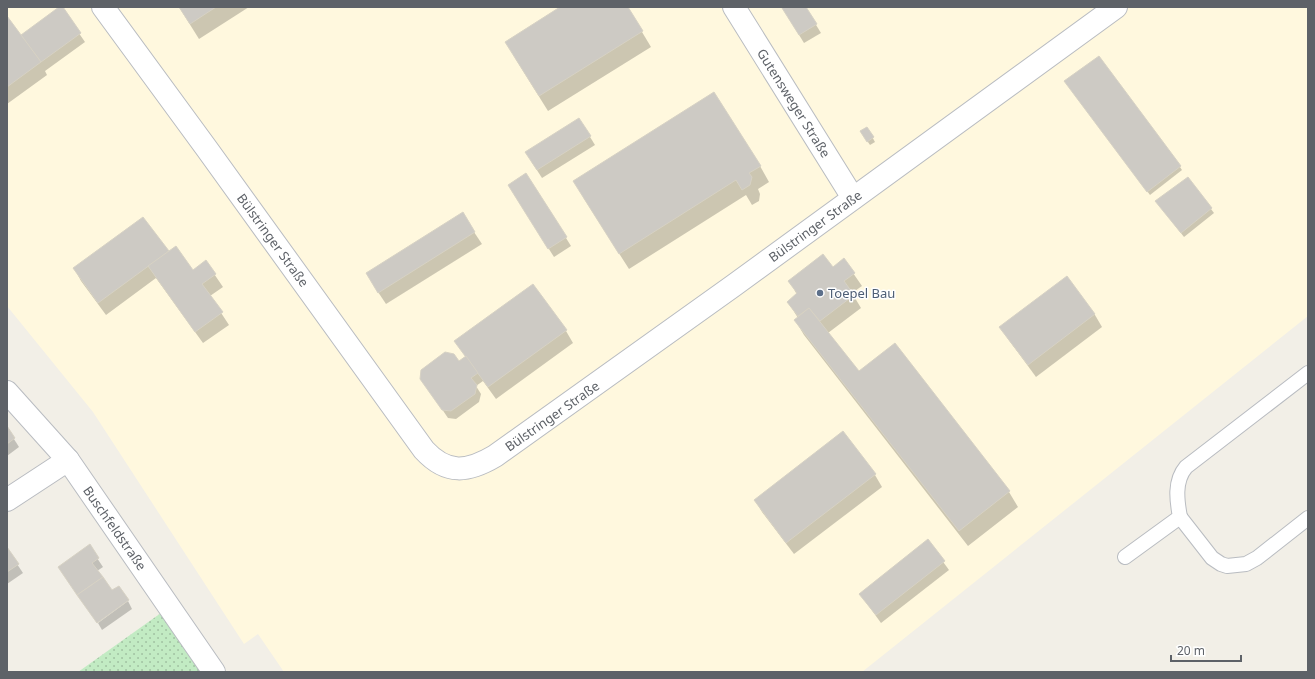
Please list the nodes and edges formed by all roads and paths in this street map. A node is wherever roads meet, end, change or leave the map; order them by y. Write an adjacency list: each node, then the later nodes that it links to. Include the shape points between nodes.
1 (103, 7): 4 (street, Bülstringer Straße, via 424,450 437,462 449,467 468,468 495,456)
2 (734, 7): 4 (street, Gutensweger Straße)
3 (1116, 7): 4 (street, Bülstringer Straße)
4 (854, 198)
5 (1308, 373): 9 (lane, via 1184,470 1179,480)
6 (7, 392): 7 (street, Buschfeldstraße)
7 (68, 460): 8 (street); 12 (street, Buschfeldstraße)
8 (7, 500)
9 (1180, 517): 10 (lane, via 1212,558 1221,564 1233,566 1246,564 1257,558); 11 (lane)
10 (1308, 518)
11 (1125, 557)
12 (214, 672)

